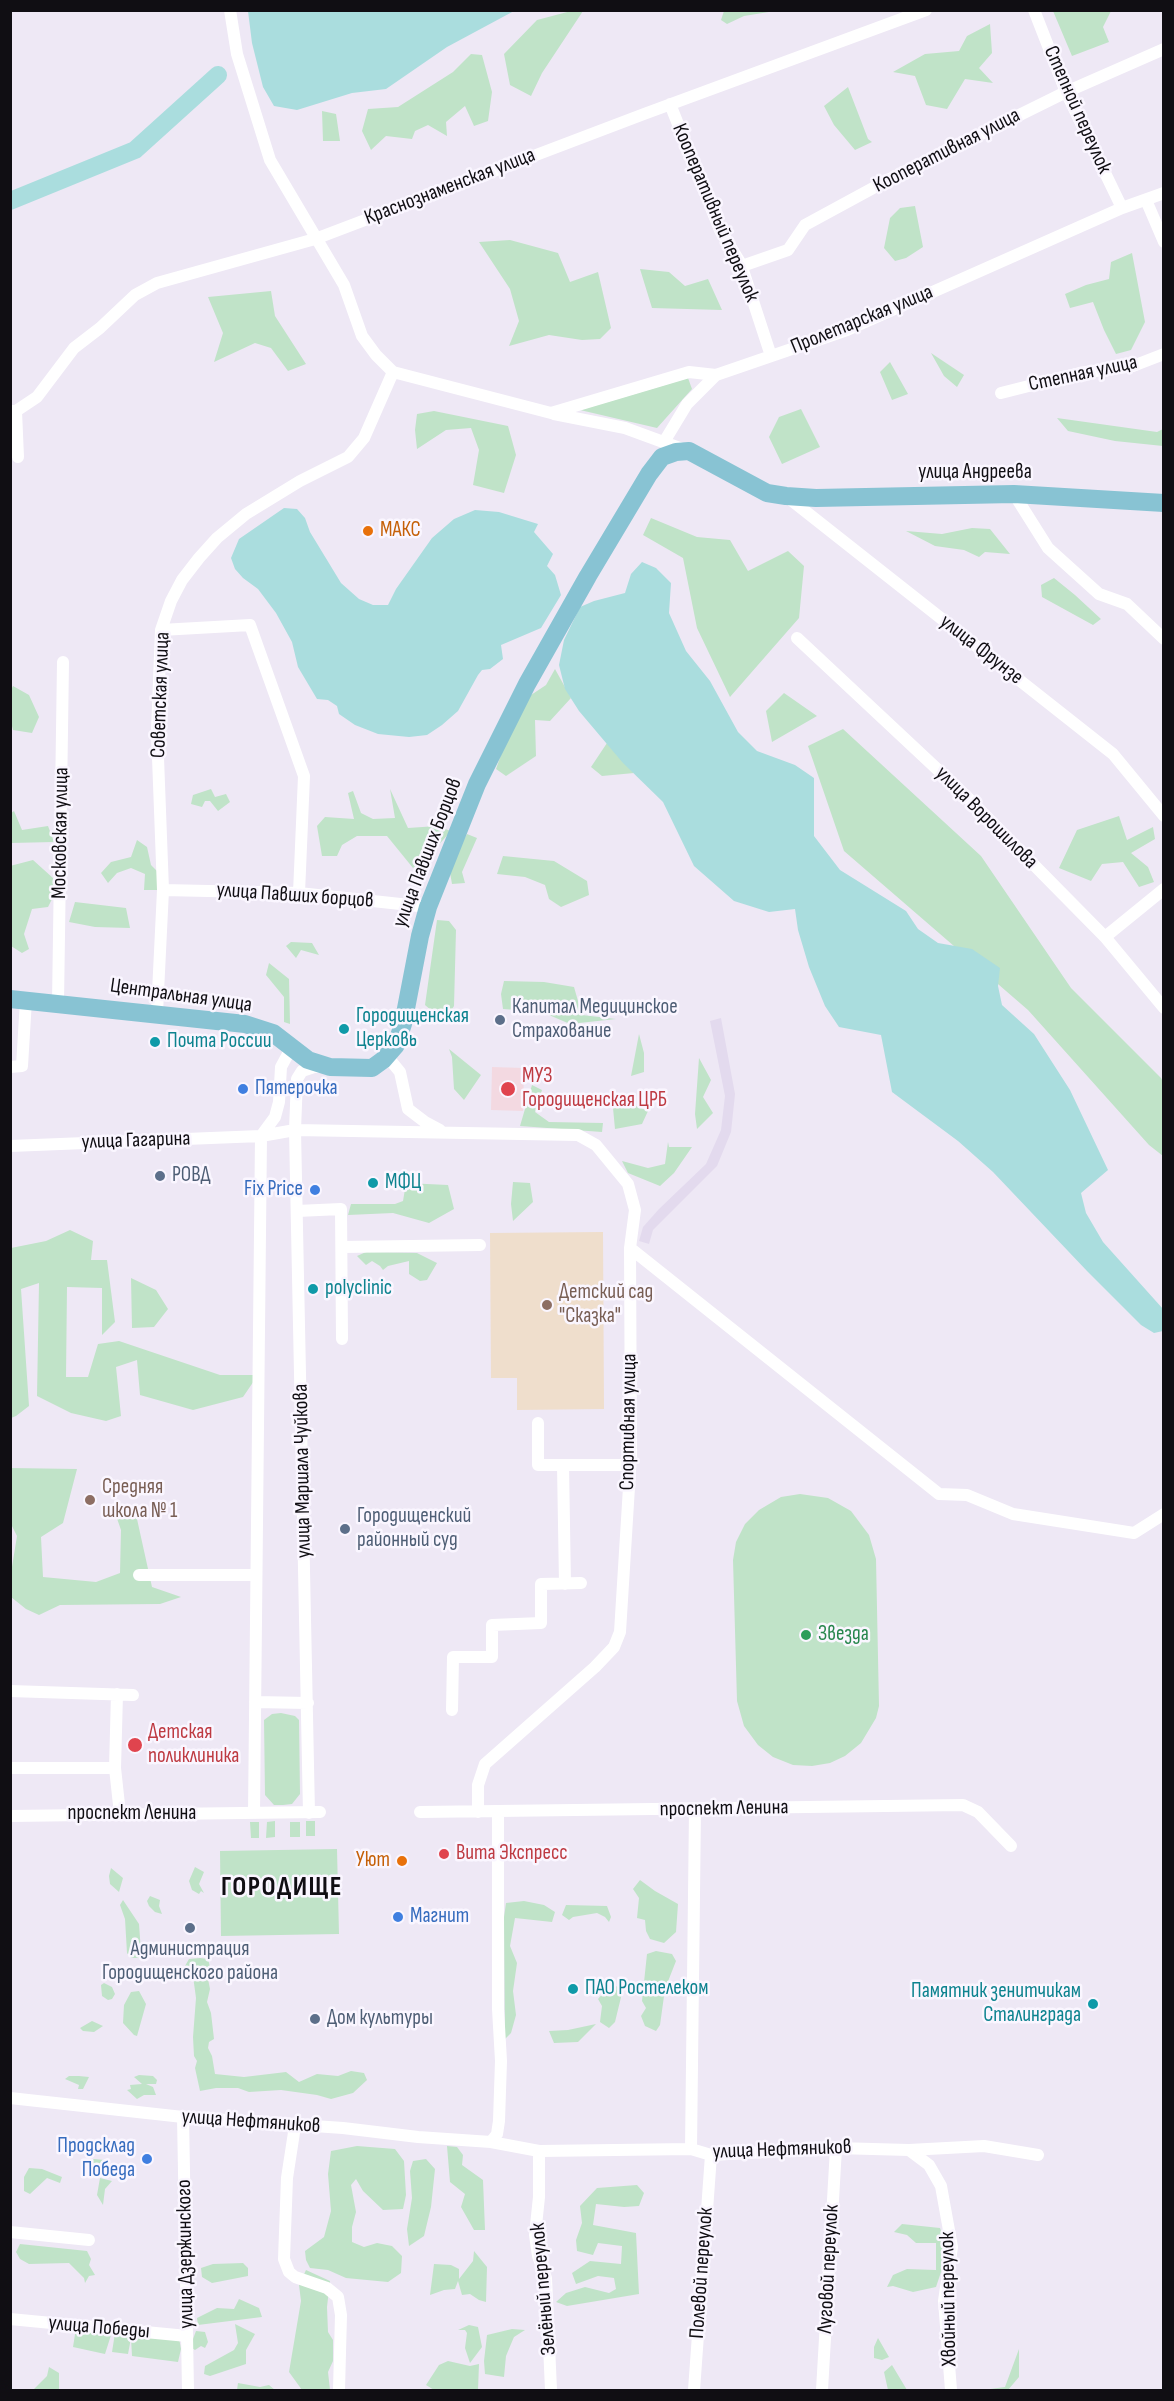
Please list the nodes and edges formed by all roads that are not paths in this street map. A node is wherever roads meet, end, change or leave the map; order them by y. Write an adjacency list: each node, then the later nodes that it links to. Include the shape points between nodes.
1 (230, 10): 10 (street, via 237,54 270,160)
2 (926, 10): 6 (street, Краснознаменская улица)
3 (1034, 10): 5 (street, Степной переулок)
4 (1164, 49): 5 (street, Кооперативная улица)
5 (1066, 92): 9 (street, Степной переулок); 12 (street, Кооперативная улица, via 805,225 788,250)
6 (670, 104): 10 (street, Краснознаменская улица); 12 (street, Кооперативный переулок, via 720,230)
7 (1164, 193): 8 (street, Пролетарская улица)
8 (1146, 200): 9 (street, Пролетарская улица); 11 (street)
9 (1122, 208): 14 (street, Пролетарская улица, via 847,330)
10 (315, 239): 15 (street, via 344,285 362,336); 18 (street, Краснознаменская улица, via 157,283 135,296 74,348 37,397)
11 (1164, 242)
12 (742, 266): 14 (street, Кооперативный переулок)
13 (1164, 354): 17 (street, Степная улица, via 1133,366 1080,373)
14 (771, 356): 16 (street, Пролетарская улица)
15 (393, 372): 19 (street); 26 (street, Советская улица, via 364,438 348,457 272,497 217,538 182,580)
16 (716, 375): 19 (street, Пролетарская улица, via 689,372); 20 (street, via 687,404)
17 (1001, 393)
18 (14, 411): 22 (street)
19 (551, 413): 20 (street, via 625,428)
20 (664, 442): 21 (street)
21 (689, 451): 24 (main road, улица Андреева, via 767,493); 34 (main road, улица Павших Борцов, via 662,457 588,576 477,784)
22 (18, 457)
23 (1014, 494): 24 (main road, улица Андреева); 25 (main road, улица Андреева); 28 (street, via 1048,548 1099,594 1127,604)
24 (786, 496): 30 (street, улица Фрунзе, via 1113,754)
25 (1164, 503)
26 (161, 630): 32 (street, Советская улица, via 157,730); 33 (street, via 250,625 304,776)
27 (797, 638): 35 (street, улица Ворошилова, via 968,798)
28 (1164, 639)
29 (63, 662): 37 (street, Московская улица)
30 (1164, 816)
31 (1164, 889): 35 (street)
32 (163, 890): 33 (street, улица Павших борцов); 39 (street, Советская улица)
33 (299, 893): 34 (street, улица Павших борцов)
34 (428, 907): 42 (main road, улица Павших Борцов, via 403,1024)
35 (1105, 937): 38 (street, улица Ворошилова)
36 (18, 1000): 37 (main road, Центральная улица); 43 (street, via 22,1066)
37 (58, 1003): 39 (main road, Центральная улица)
38 (1164, 1008)
39 (157, 1013): 40 (main road, Центральная улица, via 245,1024)
40 (273, 1033): 41 (main road, Центральная улица); 44 (street, via 282,1056)
41 (295, 1048): 44 (street); 45 (main road, Центральная улица, via 308,1059); 46 (street)
42 (391, 1050): 45 (main road, Центральная улица, via 372,1068); 48 (street, via 408,1109)
43 (10, 1067)
44 (281, 1067): 49 (street, via 275,1117)
45 (330, 1067): 46 (street)
46 (302, 1071): 47 (street, улица Маршала Чуйкова, via 297,1079)
47 (295, 1130): 48 (street, Спортивная улица); 49 (street, улица Гагарина); 51 (street, улица Маршала Чуйкова)
48 (443, 1132): 54 (street, Спортивная улица, via 578,1135 596,1145 628,1184 635,1210)
49 (261, 1136): 50 (street, улица Гагарина); 61 (street, улица Маршала Чуйкова)
50 (10, 1146)
51 (297, 1211): 53 (street, via 341,1209); 68 (street, улица Маршала Чуйкова)
52 (480, 1245): 53 (street)
53 (342, 1247): 55 (street)
54 (630, 1248): 58 (street, Спортивная улица); 59 (street, via 939,1494 968,1496 1013,1514 1134,1533)
55 (342, 1339)
56 (538, 1423): 57 (street, via 538,1465)
57 (563, 1465): 58 (street); 63 (street)
58 (630, 1465): 75 (street, Спортивная улица, via 620,1632 614,1647 485,1764 478,1785)
59 (1164, 1514)
60 (139, 1575): 61 (street)
61 (256, 1575): 67 (street, улица Маршала Чуйкова)
62 (580, 1583): 63 (street)
63 (565, 1584): 69 (street, via 541,1584 541,1623 492,1624 492,1657 453,1657)
64 (10, 1691): 65 (street)
65 (117, 1694): 66 (street); 71 (street)
66 (133, 1695)
67 (255, 1702): 68 (street); 77 (street, улица Маршала Чуйкова)
68 (308, 1703): 73 (street, улица Маршала Чуйкова)
69 (452, 1710)
70 (10, 1768): 71 (street)
71 (115, 1768): 78 (street)
72 (695, 1810): 76 (street, проспект Ленина); 80 (street, проспект Ленина, via 963,1805 978,1812); 86 (street)
73 (315, 1812): 77 (street, проспект Ленина)
74 (420, 1812): 75 (street, проспект Ленина)
75 (478, 1812): 76 (street, проспект Ленина)
76 (498, 1812): 84 (street, via 501,2061 499,2121)
77 (254, 1813): 78 (street, проспект Ленина)
78 (120, 1814): 79 (street, проспект Ленина)
79 (10, 1816)
80 (1011, 1846)
81 (10, 2098): 82 (street, улица Нефтяников)
82 (183, 2117): 83 (street, улица Нефтяников); 94 (street, улица Дзержинского)
83 (295, 2126): 84 (street, улица Нефтяников); 96 (street, via 287,2178 284,2259 295,2277 327,2288 338,2297)
84 (491, 2142): 88 (street, улица Нефтяников)
85 (836, 2148): 87 (street, улица Нефтяников); 89 (street, улица Нефтяников); 99 (street, Луговой переулок)
86 (691, 2149): 88 (street, улица Нефтяников); 89 (street, улица Нефтяников)
87 (909, 2150): 90 (street, улица Нефтяников, via 984,2146); 100 (street, Хвойный переулок, via 929,2165 941,2186 952,2247 944,2301)
88 (539, 2151): 97 (street, Зелёный переулок, via 536,2235 546,2278)
89 (711, 2155): 98 (street, Полевой переулок)
90 (1038, 2155)
91 (10, 2232): 92 (street)
92 (89, 2240)
93 (10, 2319): 94 (street, улица Победы)
94 (187, 2336): 95 (street, улица Дзержинского)
95 (188, 2391)
96 (339, 2391)
97 (551, 2391)
98 (694, 2391)
99 (822, 2391)
100 (951, 2391)

